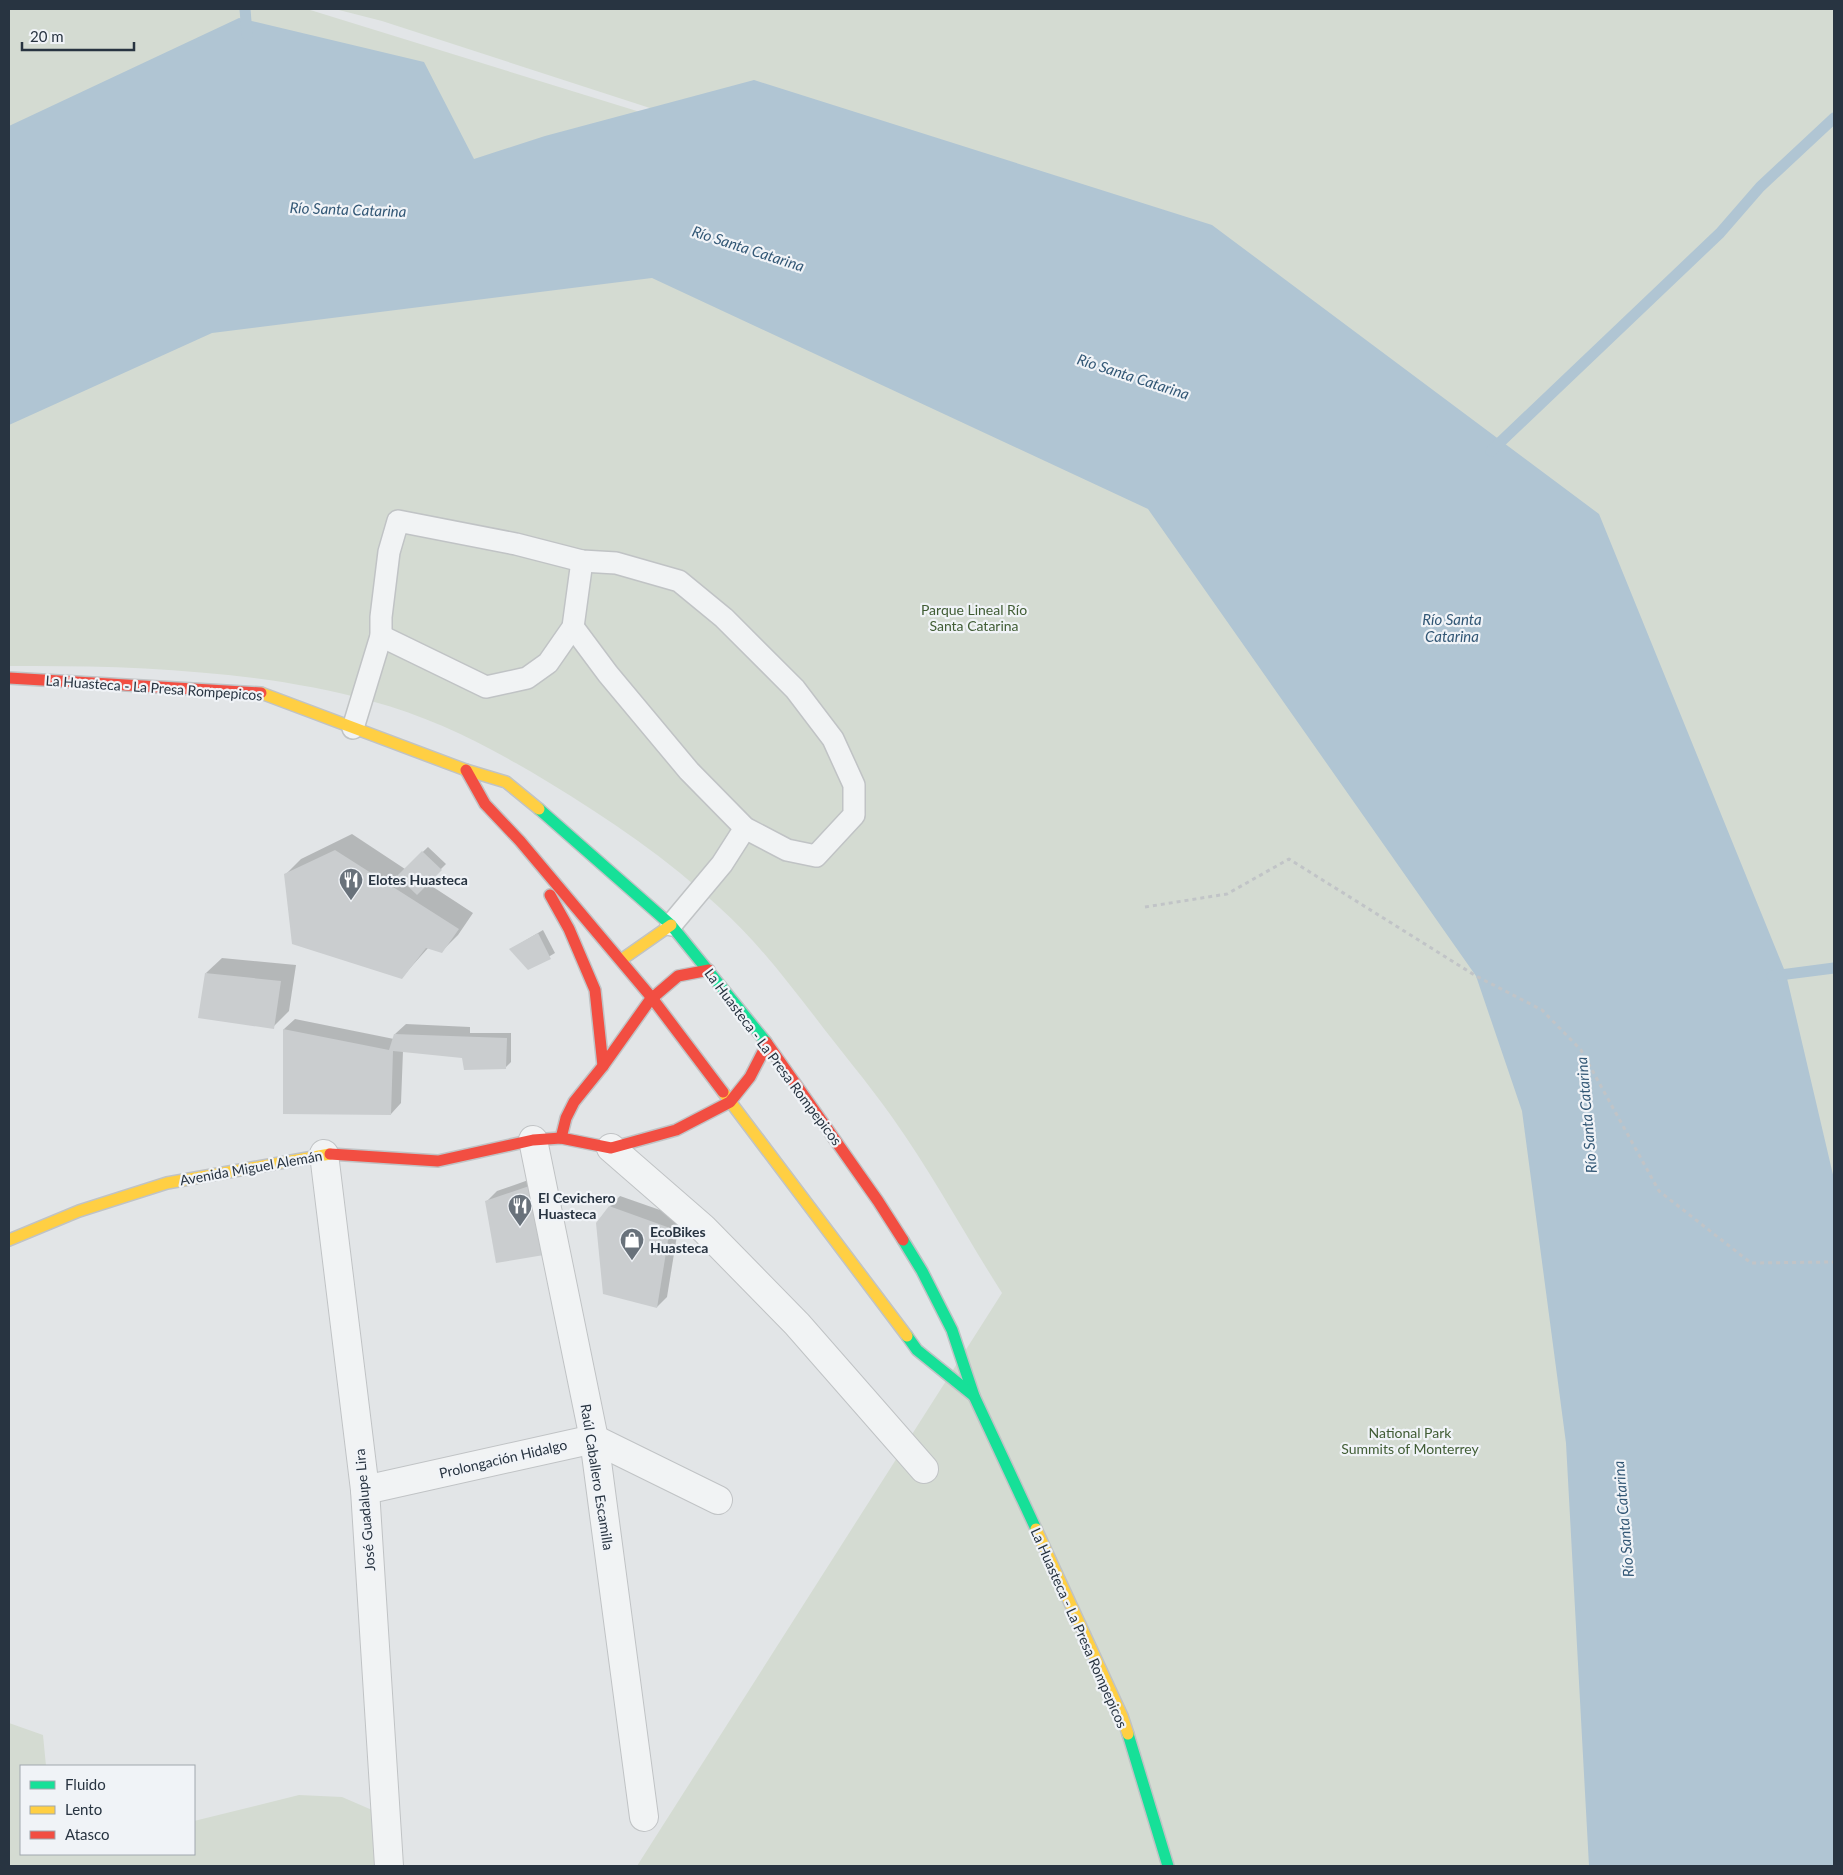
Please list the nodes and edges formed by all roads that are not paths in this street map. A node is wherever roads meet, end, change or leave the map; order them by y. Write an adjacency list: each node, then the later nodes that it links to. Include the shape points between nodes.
1 (582, 561): 2 (lane); 3 (lane, via 516,544 398,521 390,552); 7 (lane, via 616,563 679,581 724,618 795,689 833,739 854,786 854,815 816,856 787,850)
2 (573, 627): 3 (lane, via 548,664 527,678 486,688); 7 (lane, via 690,771)
3 (381, 636): 5 (lane)
4 (9, 678): 5 (main road, La Huasteca - La Presa Rompepicos, via 260,693)
5 (353, 728): 6 (main road, La Huasteca - La Presa Rompepicos)
6 (466, 770): 8 (main road, La Huasteca - La Presa Rompepicos, via 485,804); 9 (main road, La Huasteca - La Presa Rompepicos, via 506,782)
7 (745, 828): 9 (lane, via 722,864)
8 (520, 841): 10 (main road, La Huasteca - La Presa Rompepicos); 14 (main road, via 569,929 595,990)
9 (671, 925): 10 (main road); 11 (main road, La Huasteca - La Presa Rompepicos)
10 (621, 960): 12 (main road, La Huasteca - La Presa Rompepicos)
11 (709, 970): 12 (main road, via 689,972 670,981); 13 (main road, La Huasteca - La Presa Rompepicos)
12 (652, 998): 14 (main road, via 617,1043); 15 (main road, La Huasteca - La Presa Rompepicos)
13 (767, 1044): 15 (main road, Avenida Miguel Alemán, via 750,1078); 21 (main road, La Huasteca - La Presa Rompepicos, via 878,1201 922,1271 952,1330)
14 (604, 1066): 16 (main road, via 567,1114)
15 (730, 1102): 18 (main road, Avenida Miguel Alemán, via 676,1130); 21 (main road, La Huasteca - La Presa Rompepicos, via 916,1350)
16 (561, 1138): 17 (main road, Avenida Miguel Alemán); 18 (main road, Avenida Miguel Alemán)
17 (533, 1140): 19 (main road, Avenida Miguel Alemán, via 438,1161); 22 (street, Raúl Caballero Escamilla)
18 (611, 1148): 23 (street, via 703,1228 797,1324)
19 (324, 1154): 20 (main road, Avenida Miguel Alemán, via 167,1183 79,1211); 24 (street, José Guadalupe Lira)
20 (9, 1240)
21 (974, 1396): 28 (main road, La Huasteca - La Presa Rompepicos, via 1122,1716)
22 (594, 1439): 24 (street, Prolongación Hidalgo); 25 (street); 26 (street, Raúl Caballero Escamilla)
23 (924, 1469)
24 (366, 1490): 27 (street, José Guadalupe Lira)
25 (718, 1500)
26 (644, 1816)
27 (389, 1866)
28 (1168, 1866)

